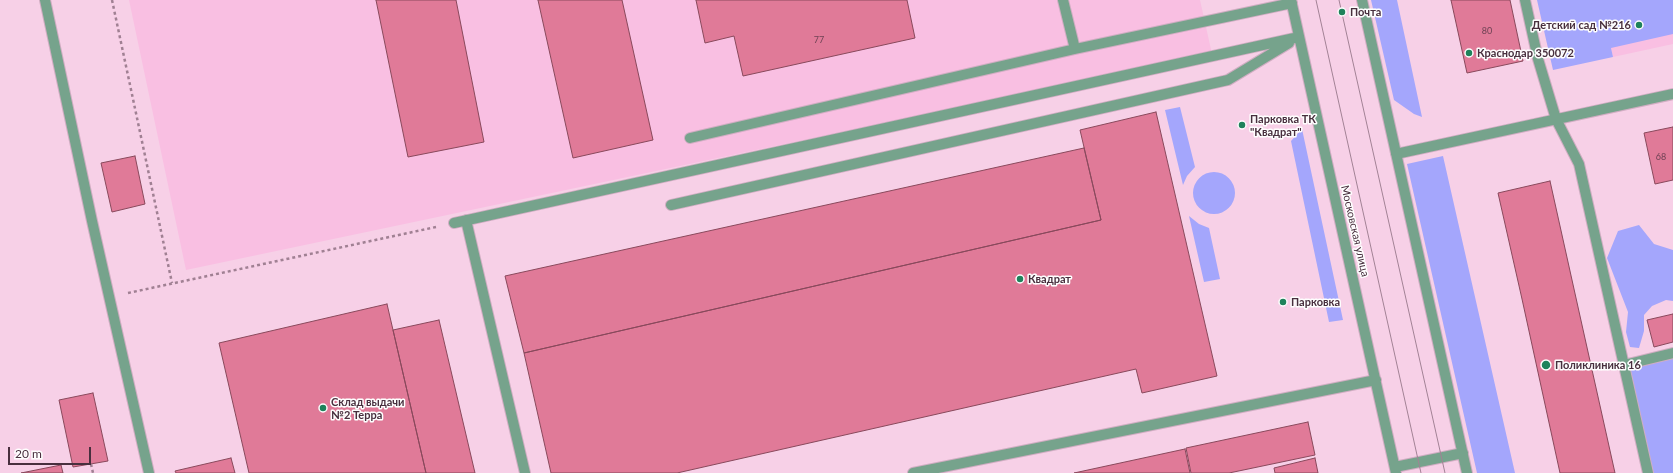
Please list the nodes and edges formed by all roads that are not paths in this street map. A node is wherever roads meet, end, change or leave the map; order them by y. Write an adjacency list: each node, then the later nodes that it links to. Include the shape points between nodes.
1 (44, 0): 20 (street)
2 (1063, 0): 7 (street)
3 (1362, 0): 11 (street)
4 (1525, 0): 9 (street, via 1538,59)
5 (1291, 2): 6 (street, Московская улица); 7 (street)
6 (1299, 37): 12 (street, via 1228,80); 13 (street); 17 (street, Московская улица)
7 (1075, 49): 10 (street)
8 (1673, 94): 9 (street)
9 (1556, 120): 11 (street); 16 (street, via 1579,164)
10 (690, 138)
11 (1396, 154): 18 (street)
12 (671, 205)
13 (466, 220): 14 (street); 21 (street)
14 (454, 223)
15 (1673, 353): 16 (street)
16 (1624, 365): 24 (street)
17 (1376, 380): 19 (street, Московская улица); 22 (street)
18 (1463, 454): 19 (street, Московская улица); 23 (street)
19 (1396, 470)
20 (149, 473)
21 (525, 473)
22 (913, 473)
23 (1467, 473)
24 (1648, 473)

